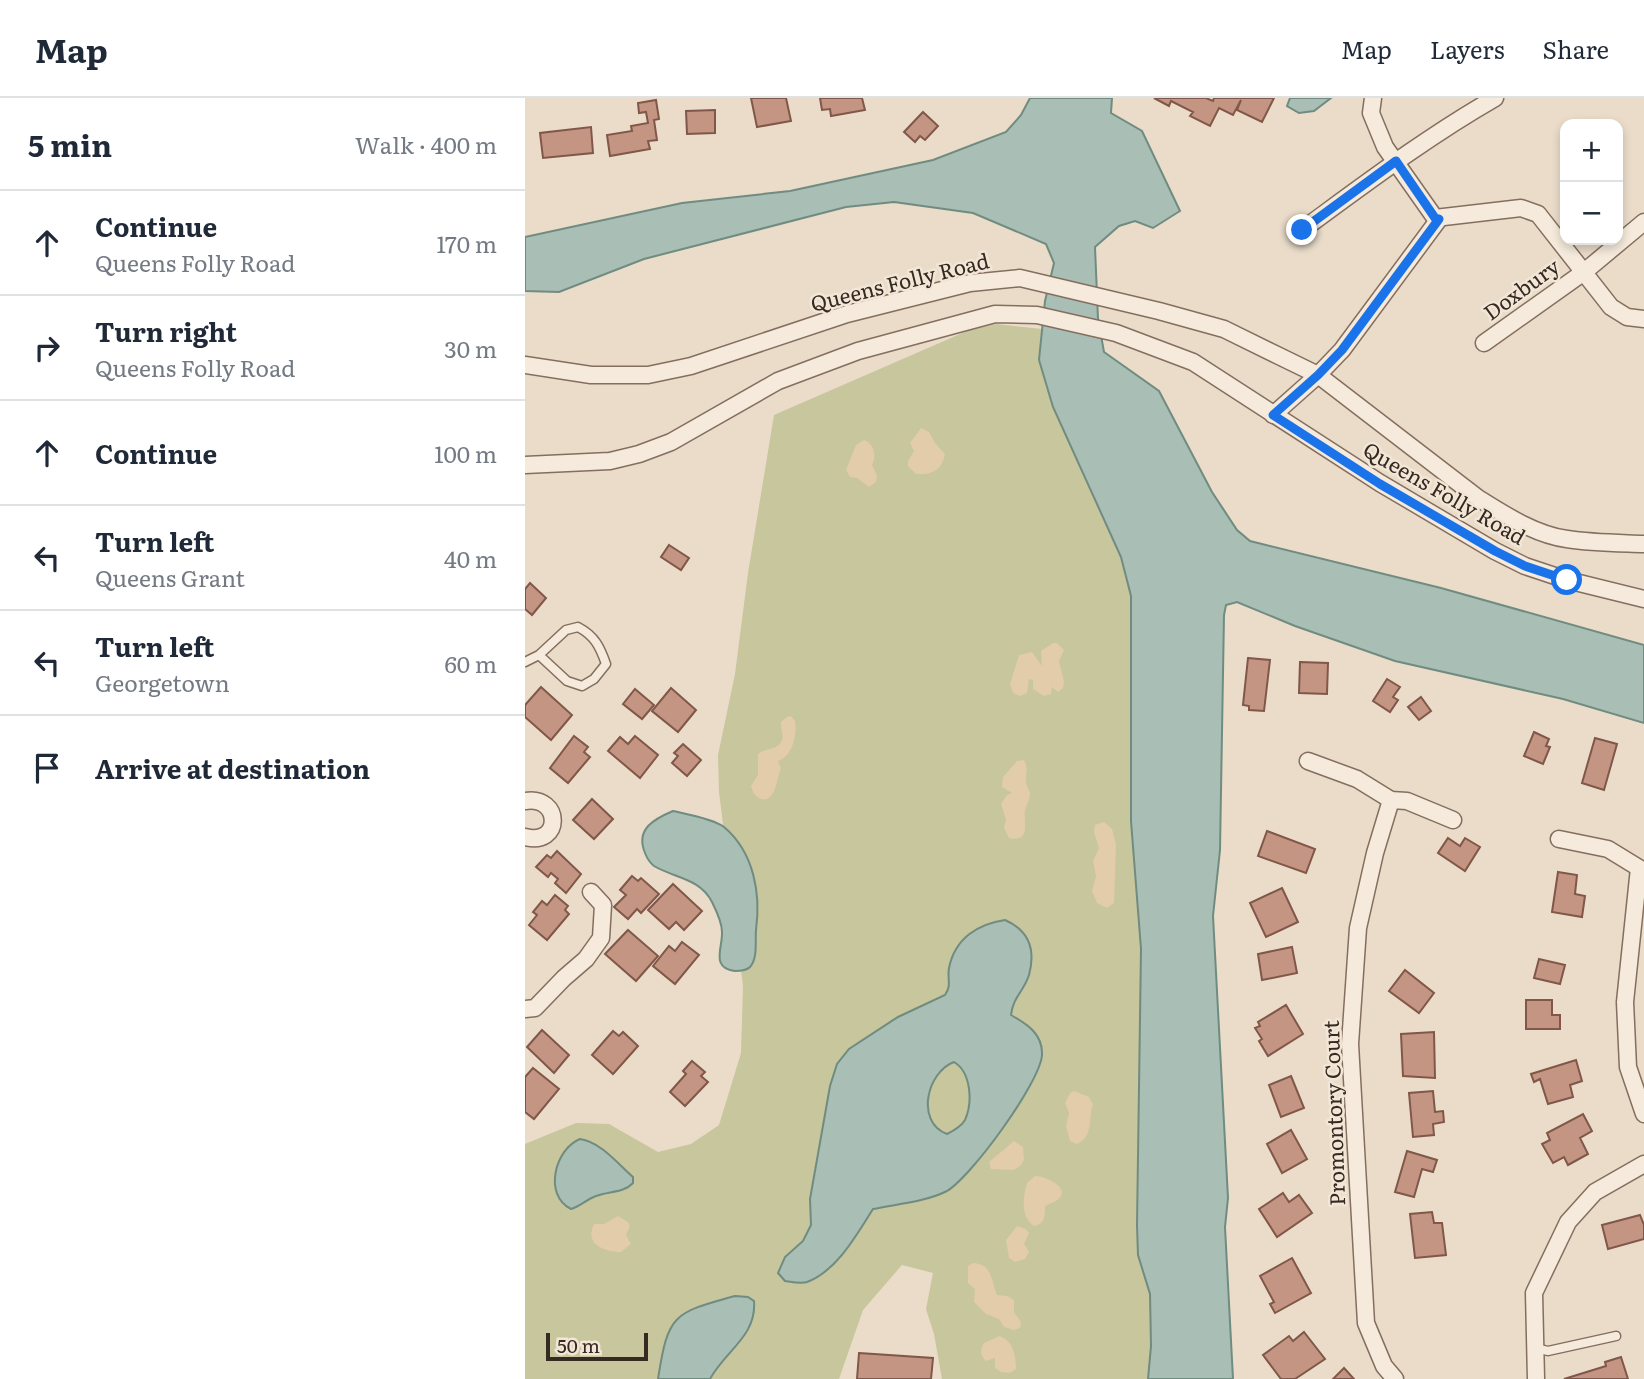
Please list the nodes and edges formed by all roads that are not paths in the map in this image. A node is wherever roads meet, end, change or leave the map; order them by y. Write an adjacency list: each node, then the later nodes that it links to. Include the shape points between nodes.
1 (1373, 98): 3 (street, via 1375,126)
2 (1495, 98): 3 (street)
3 (1396, 161): 4 (street); 6 (street)
4 (1439, 219): 7 (street, via 1521,208 1538,214); 11 (street, via 1342,350)
5 (1644, 222): 7 (street, Doxbury)
6 (1302, 230)
7 (1584, 272): 8 (street, via 1611,307 1627,317); 9 (street, Doxbury)
8 (1644, 319)
9 (1484, 343)
10 (525, 365): 11 (street, Queens Folly Road, via 591,375 648,375 691,366 847,314 970,283 1020,278 1224,329)
11 (1318, 375): 12 (street); 14 (street, Queens Folly Road, via 1504,514 1566,539)
12 (1273, 415): 13 (street, Queens Folly Road, via 1193,362 1116,333 1037,315 995,314 837,358 778,381 671,442 639,454 610,461); 15 (street, Queens Folly Road, via 1380,484 1525,566)
13 (525, 466)
14 (1644, 544)
15 (1644, 598)
16 (539, 655): 16 (lane, via 566,630 577,627 599,645 606,664 594,680 582,686 567,681); 17 (lane)
17 (525, 662)
18 (1308, 761): 19 (street, via 1357,779)
19 (1391, 800): 21 (street, via 1407,801); 30 (street, Promontory Court, via 1358,928 1350,1044 1366,1323 1384,1366)
20 (525, 801): 22 (street, via 540,800 553,819 547,835)
21 (1453, 820)
22 (525, 837)
23 (1559, 839): 26 (street, via 1608,849 1639,868 1625,1002 1627,1067)
24 (591, 892): 25 (street, via 603,905 601,938 535,1008)
25 (525, 1009)
26 (1644, 1114)
27 (1644, 1164): 29 (street, via 1595,1192 1568,1222 1534,1293)
28 (1616, 1336): 29 (lane, via 1548,1351)
29 (1535, 1348): 31 (street)
30 (1395, 1379)
31 (1536, 1379)

